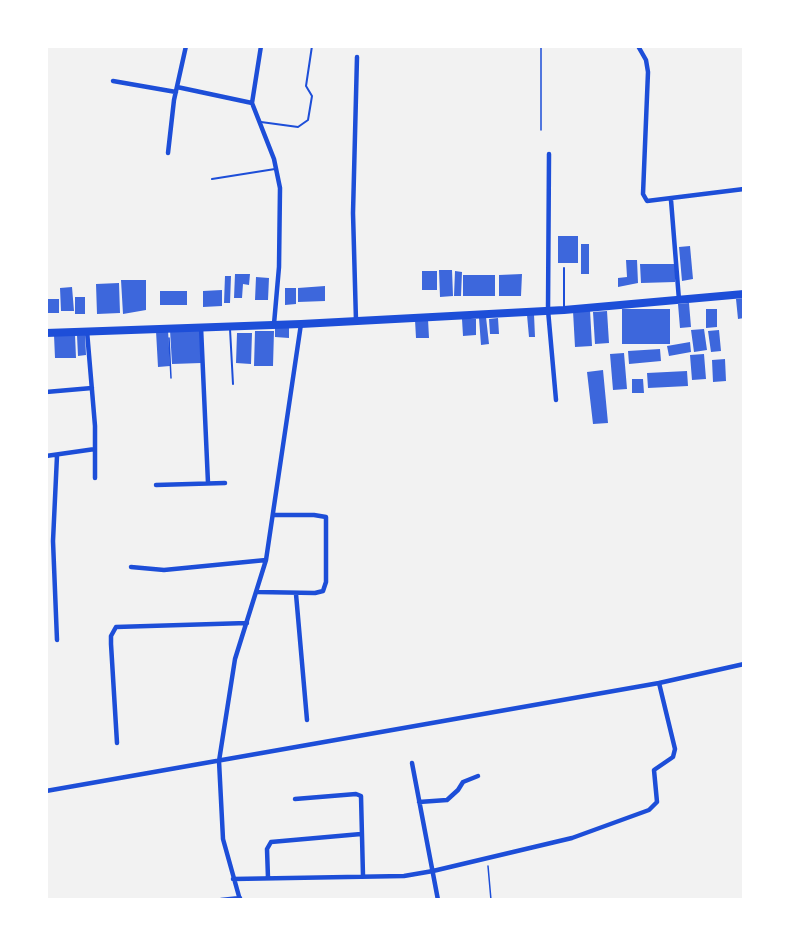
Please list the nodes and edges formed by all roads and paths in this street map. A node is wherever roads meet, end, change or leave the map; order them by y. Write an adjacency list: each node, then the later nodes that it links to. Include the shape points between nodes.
1 (186, 46): 8 (street)
2 (261, 46): 9 (street)
3 (312, 46): 10 (lane, via 306,86 312,96 308,120 298,127)
4 (541, 46): 11 (path)
5 (638, 46): 17 (street, via 648,72 643,194 650,203)
6 (357, 57): 23 (street, via 353,213)
7 (113, 81): 8 (street)
8 (177, 90): 9 (street); 12 (street)
9 (252, 103): 10 (street)
10 (261, 122): 14 (street)
11 (541, 130)
12 (168, 153)
13 (549, 154): 21 (street)
14 (276, 169): 15 (lane); 24 (street, via 281,214)
15 (212, 179)
16 (744, 189): 17 (street)
17 (671, 200): 20 (street)
18 (564, 268): 22 (lane)
19 (744, 294): 20 (main road)
20 (680, 300): 22 (main road)
21 (548, 310): 22 (main road); 23 (main road); 35 (street)
22 (564, 310)
23 (356, 321): 25 (main road)
24 (274, 324): 25 (main road); 27 (main road)
25 (301, 324): 43 (street)
26 (201, 327): 27 (main road); 28 (main road); 40 (street)
27 (230, 327): 32 (lane)
28 (169, 328): 29 (main road); 31 (path)
29 (87, 331): 30 (main road); 33 (street)
30 (46, 333)
31 (171, 378)
32 (233, 384)
33 (92, 388): 34 (street); 36 (street)
34 (46, 392)
35 (556, 400)
36 (95, 449): 38 (street); 39 (street)
37 (46, 456): 38 (street)
38 (57, 456): 49 (street, via 53,541)
39 (95, 478)
40 (208, 483): 41 (street); 42 (street)
41 (225, 483)
42 (156, 484)
43 (273, 515): 44 (street); 47 (street, via 326,518 323,591)
44 (266, 560): 45 (street, via 164,570); 46 (street)
45 (131, 567)
46 (258, 592): 47 (street); 48 (street)
47 (296, 594): 52 (street)
48 (247, 623): 53 (street, via 116,627 111,644); 54 (street, via 231,682)
49 (57, 639)
50 (744, 664): 51 (street)
51 (659, 682): 54 (street); 61 (street, via 675,749 673,757 654,770 654,807 572,838)
52 (307, 720)
53 (117, 743)
54 (219, 761): 57 (street); 65 (street, via 223,839)
55 (412, 763): 59 (street)
56 (478, 776): 59 (street, via 463,782 447,800)
57 (46, 791)
58 (295, 799): 60 (street, via 359,794)
59 (419, 802): 62 (street)
60 (361, 834): 63 (street); 64 (street, via 271,842 267,849)
61 (487, 859): 62 (street); 69 (path)
62 (433, 871): 63 (street); 68 (street)
63 (363, 876): 64 (street)
64 (268, 878): 65 (street)
65 (233, 879): 66 (street)
66 (240, 899): 67 (street)
67 (221, 900)
68 (438, 900)
69 (491, 900)

